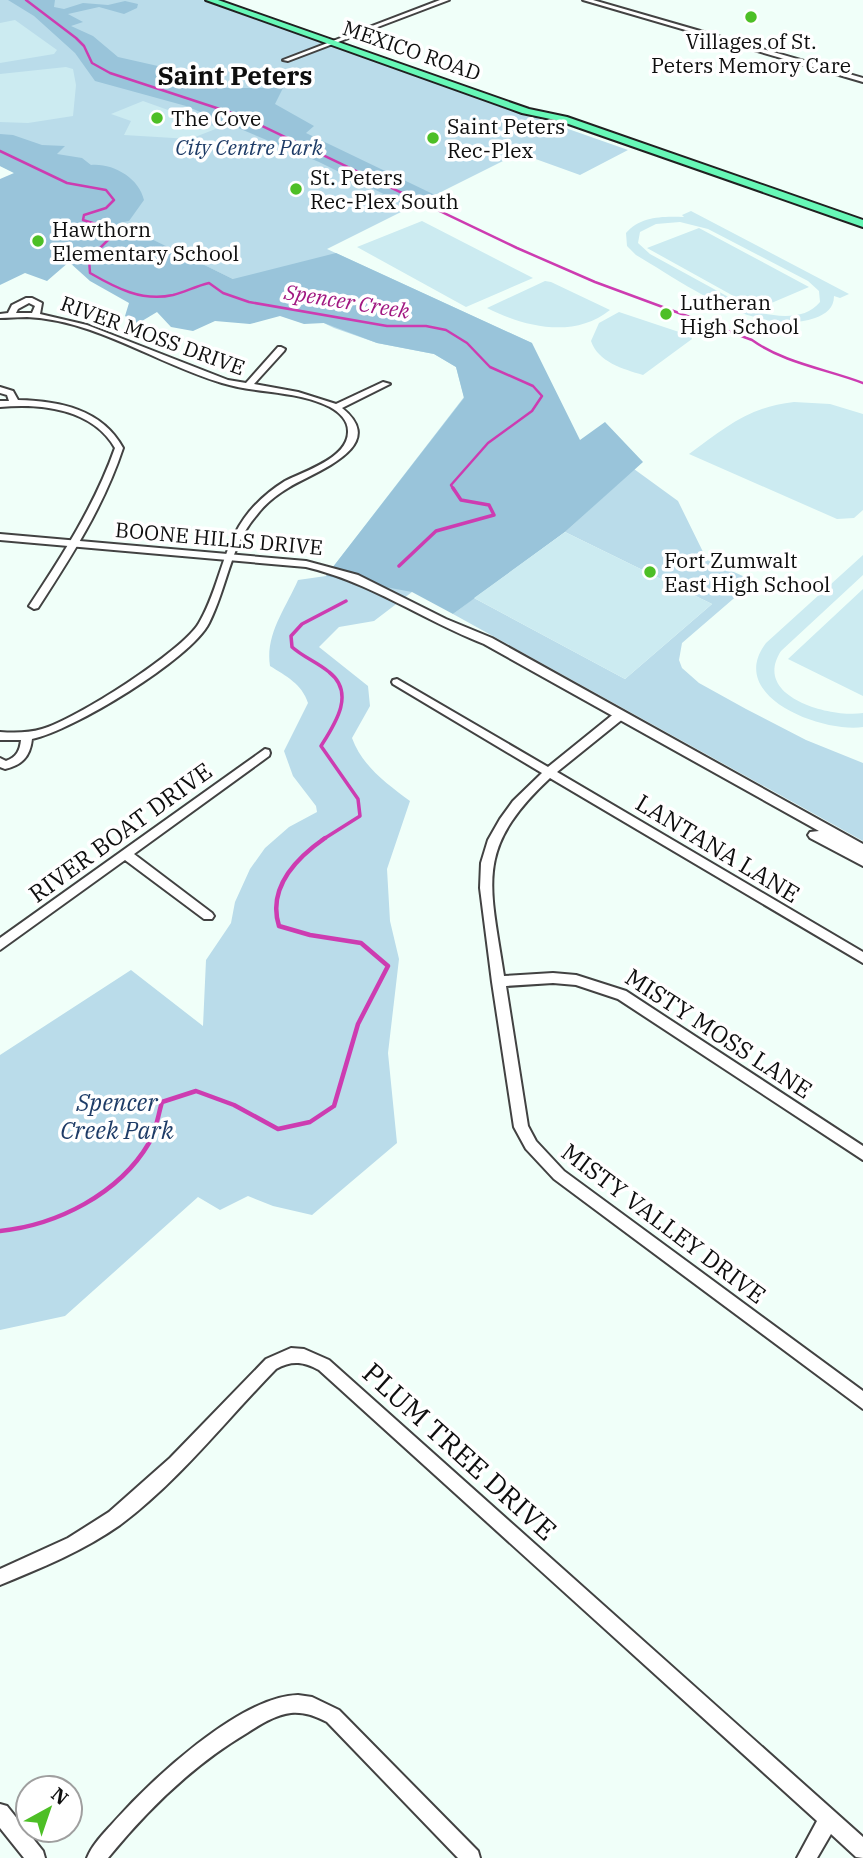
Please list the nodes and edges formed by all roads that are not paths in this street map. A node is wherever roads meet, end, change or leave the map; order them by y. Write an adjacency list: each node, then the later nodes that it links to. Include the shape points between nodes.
1 (210, 0): 7 (main road, MEXICO ROAD)
2 (233, 0): 7 (main road, MEXICO ROAD)
3 (424, 0): 7 (street)
4 (446, 0): 7 (street)
5 (586, 0): 8 (street)
6 (603, 0): 8 (street)
7 (332, 38): 7 (street, via 284,56); 9 (main road, MEXICO ROAD, via 537,106)
8 (863, 77)
9 (863, 224)
10 (0, 316): 13 (street, RIVER MOSS DRIVE, via 37,314 61,319)
11 (281, 349): 13 (street)
12 (386, 384): 17 (street)
13 (247, 387): 17 (street, RIVER MOSS DRIVE, via 307,396)
14 (0, 390): 15 (street, via 13,395)
15 (14, 402): 16 (street); 19 (street, via 56,406 106,428 117,441 118,456)
16 (0, 404)
17 (336, 407): 20 (street, via 353,428 344,452 265,500 248,518)
18 (0, 537): 19 (street, BOONE HILLS DRIVE)
19 (75, 544): 20 (street, BOONE HILLS DRIVE); 21 (street)
20 (229, 556): 23 (street, BOONE HILLS DRIVE, via 338,569 376,585 462,632 481,648); 25 (street, via 204,624 187,645 78,718)
21 (34, 606)
22 (397, 682): 28 (street, LANTANA LANE)
23 (616, 718): 28 (street, MISTY VALLEY DRIVE); 29 (street, BOONE HILLS DRIVE); 31 (street, BOONE HILLS DRIVE)
24 (0, 737): 25 (street)
25 (27, 737): 27 (street, via 27,750 18,762)
26 (265, 753): 30 (street, RIVER BOAT DRIVE)
27 (0, 762)
28 (551, 773): 34 (street, LANTANA LANE); 35 (street, MISTY VALLEY DRIVE, via 514,807 493,842 488,861 485,881)
29 (863, 850)
30 (125, 854): 32 (street); 33 (street, RIVER BOAT DRIVE)
31 (863, 861)
32 (208, 916)
33 (0, 945)
34 (863, 958)
35 (498, 982): 36 (street, MISTY MOSS LANE, via 576,980 622,995); 37 (street, MISTY VALLEY DRIVE, via 522,1127 545,1163)
36 (863, 1154)
37 (863, 1401)
38 (0, 1577): 40 (street, PLUM TREE DRIVE, via 48,1557 112,1520 157,1481 271,1363 298,1353 324,1364)
39 (0, 1813): 42 (street)
40 (829, 1819): 41 (street, PLUM TREE DRIVE); 45 (street)
41 (863, 1850)
42 (36, 1858)
43 (96, 1858): 44 (street, via 147,1798 187,1763 269,1710 295,1703 313,1705 333,1716)
44 (471, 1858)
45 (806, 1858)

